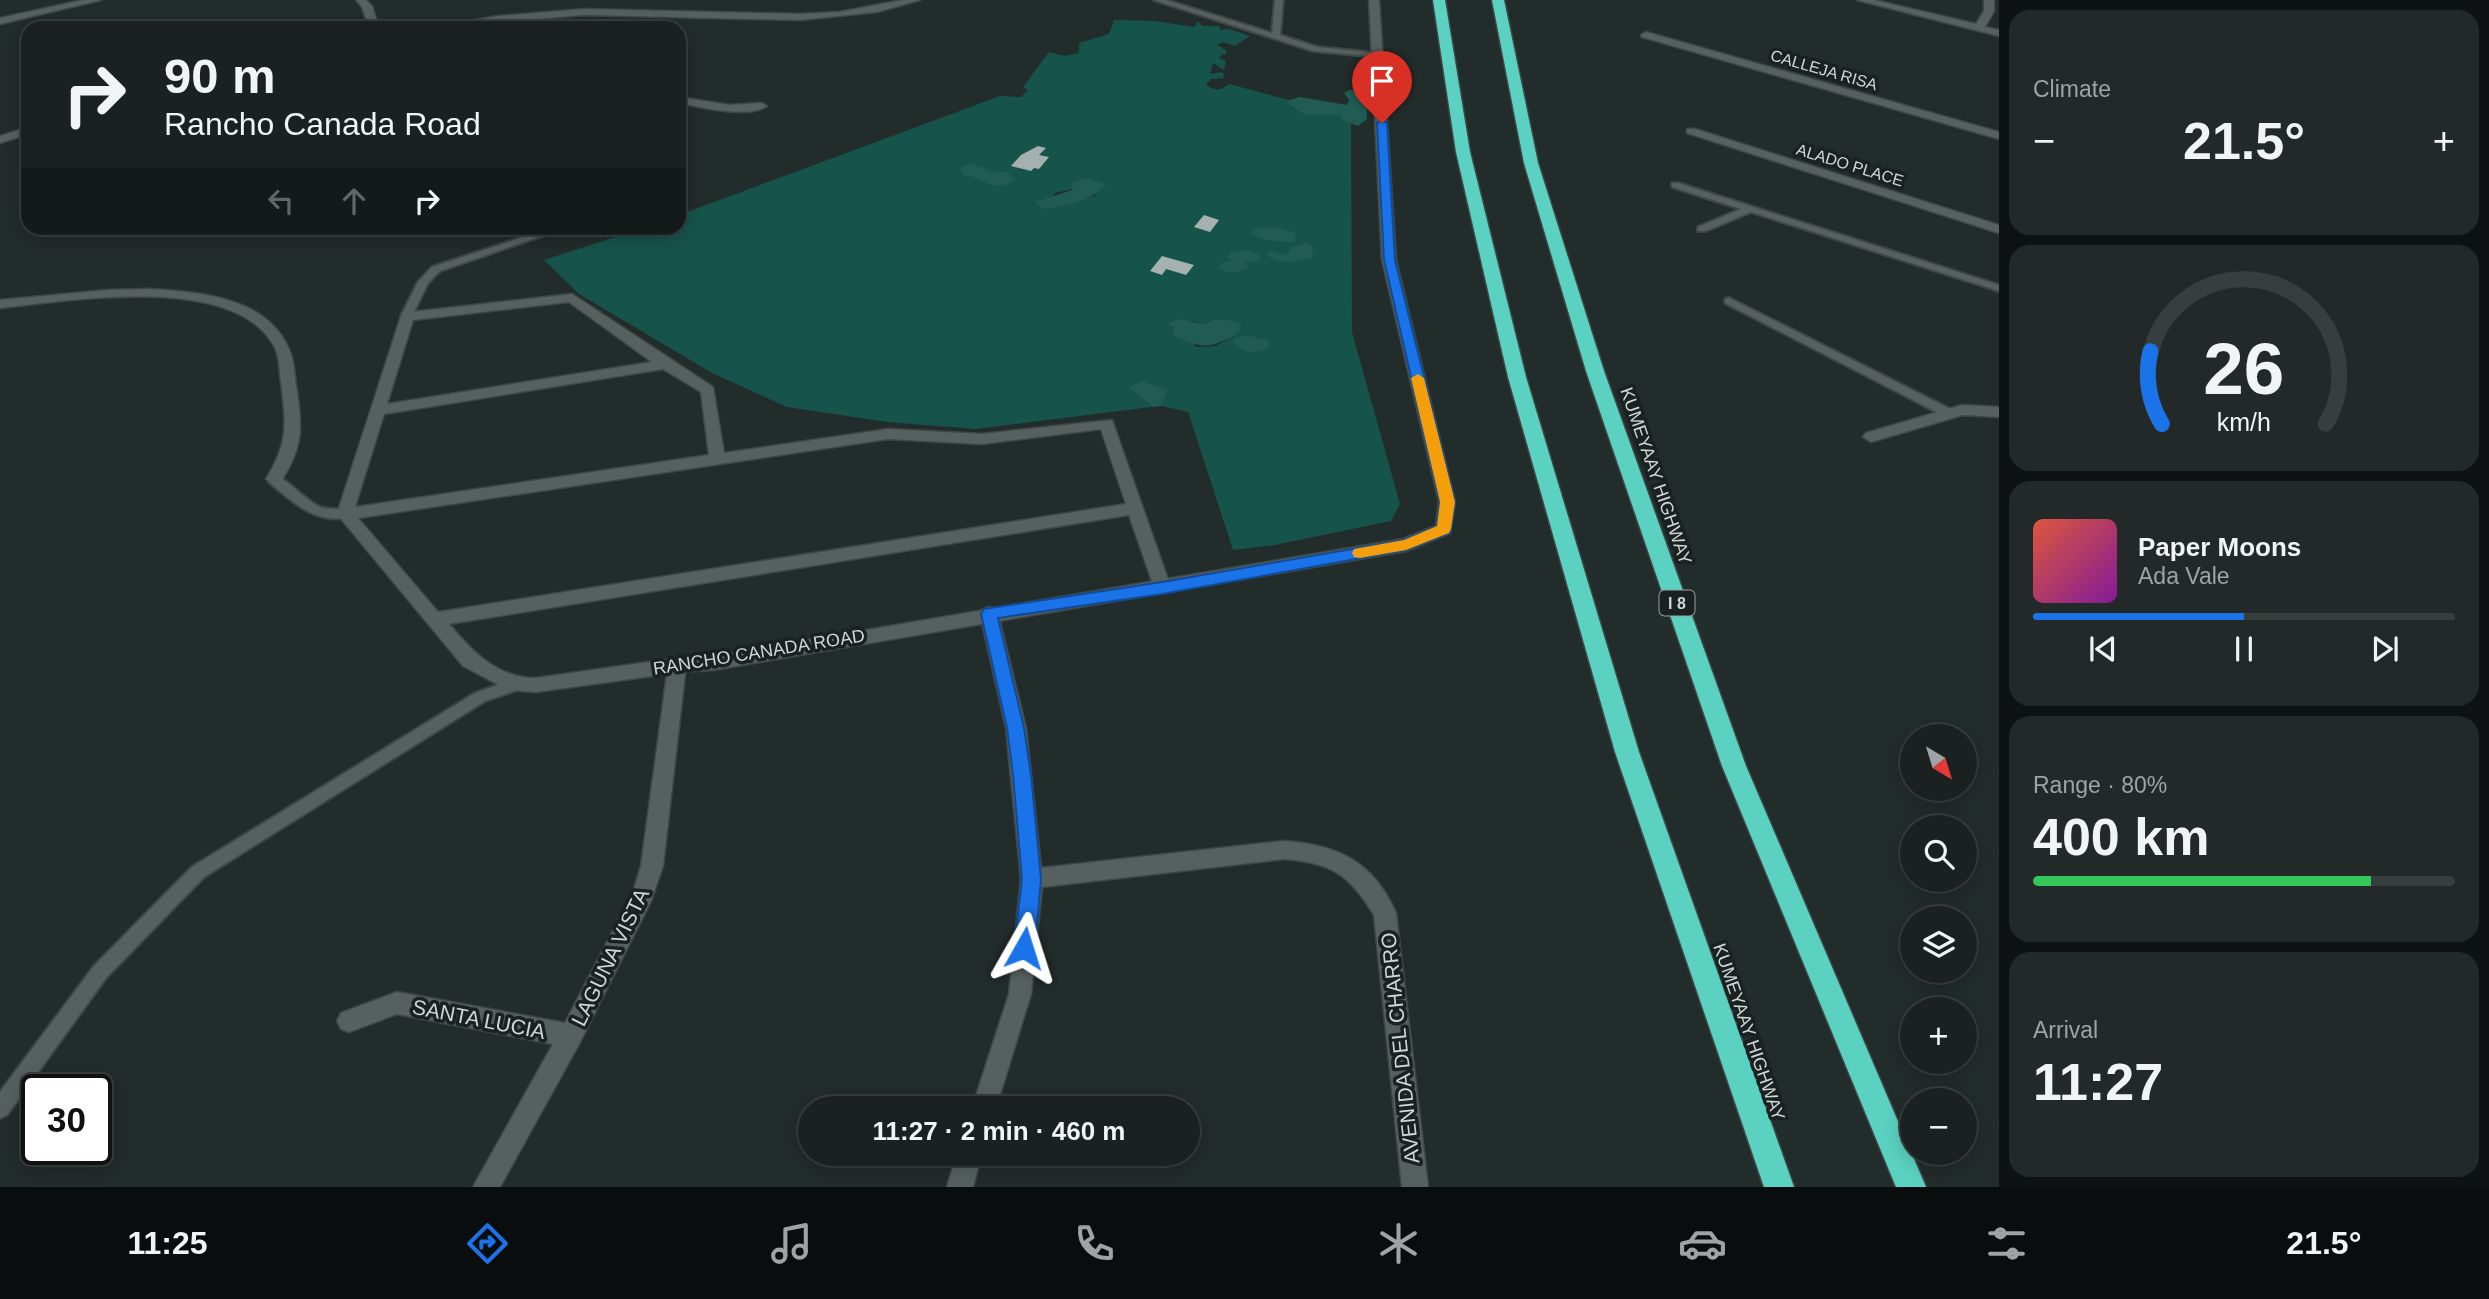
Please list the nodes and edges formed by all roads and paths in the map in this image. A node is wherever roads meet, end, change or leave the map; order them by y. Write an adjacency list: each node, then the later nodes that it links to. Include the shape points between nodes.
1 (96, 0): 13 (street)
2 (362, 0): 11 (street)
3 (915, 0): 12 (street, via 851,14 784,18 580,13)
4 (1158, 0): 17 (lane)
5 (1279, 0): 17 (lane)
6 (1374, 0): 18 (street)
7 (1439, 0): 57 (highway, KUMEYAAY HIGHWAY, via 1463,152 1521,391 1627,752)
8 (1498, 0): 58 (highway, KUMEYAAY HIGHWAY / I 8, via 1531,163 1595,372 1734,766)
9 (1862, 0): 14 (street)
10 (1989, 0): 14 (street)
11 (371, 21)
12 (487, 21)
13 (0, 22)
14 (1979, 28): 15 (street)
15 (1999, 33)
16 (1651, 35): 23 (street, CALLEJA RISA, via 1646,35)
17 (1276, 36): 18 (lane, via 1316,49)
18 (1378, 55): 43 (street, RANCHO CANADA ROAD, via 1390,260 1447,502 1444,529 1406,545)
19 (686, 101): 20 (street, via 729,108)
20 (761, 106)
21 (1691, 131): 28 (street, ALADO PLACE)
22 (21, 132): 24 (street)
23 (1999, 136)
24 (0, 140)
25 (1675, 185): 26 (lane)
26 (1750, 209): 27 (lane); 30 (lane)
27 (1702, 229)
28 (1999, 229)
29 (539, 235): 33 (lane, via 436,269)
30 (1999, 288)
31 (1729, 301): 37 (lane)
32 (0, 304): 40 (street, via 152,292 217,301 250,315 275,337 286,365 294,442)
33 (407, 316): 34 (street, via 572,298); 35 (street)
34 (665, 364): 35 (street); 39 (street, via 708,390)
35 (379, 410): 42 (street)
36 (1999, 412): 37 (street)
37 (1948, 413): 38 (street)
38 (1871, 437)
39 (717, 459): 41 (street, via 888,434 982,439 1107,423); 42 (street)
40 (274, 479): 42 (lane, via 299,502 321,513)
41 (1137, 508): 43 (street); 45 (street)
42 (345, 514): 45 (street)
43 (1162, 588): 44 (street, RANCHO CANADA ROAD)
44 (989, 614): 46 (street, RANCHO CANADA ROAD); 48 (street, via 1016,728)
45 (435, 619): 47 (street, via 470,661)
46 (677, 666): 47 (street, RANCHO CANADA ROAD); 50 (street, LAGUNA VISTA, via 652,866 643,894)
47 (515, 685): 52 (lane, via 480,697 198,872 100,972)
48 (1032, 879): 51 (street, via 1020,994); 56 (street, AVENIDA DEL CHARRO, via 1284,850 1319,852 1340,860 1371,888 1385,913)
49 (349, 1021): 50 (street, SANTA LUCIA, via 397,1003)
50 (571, 1036): 54 (street, LAGUNA VISTA)
51 (988, 1096)
52 (0, 1108)
53 (966, 1166): 55 (street)
54 (486, 1187)
55 (960, 1187)
56 (1415, 1187)
57 (1779, 1187)
58 (1911, 1187)

